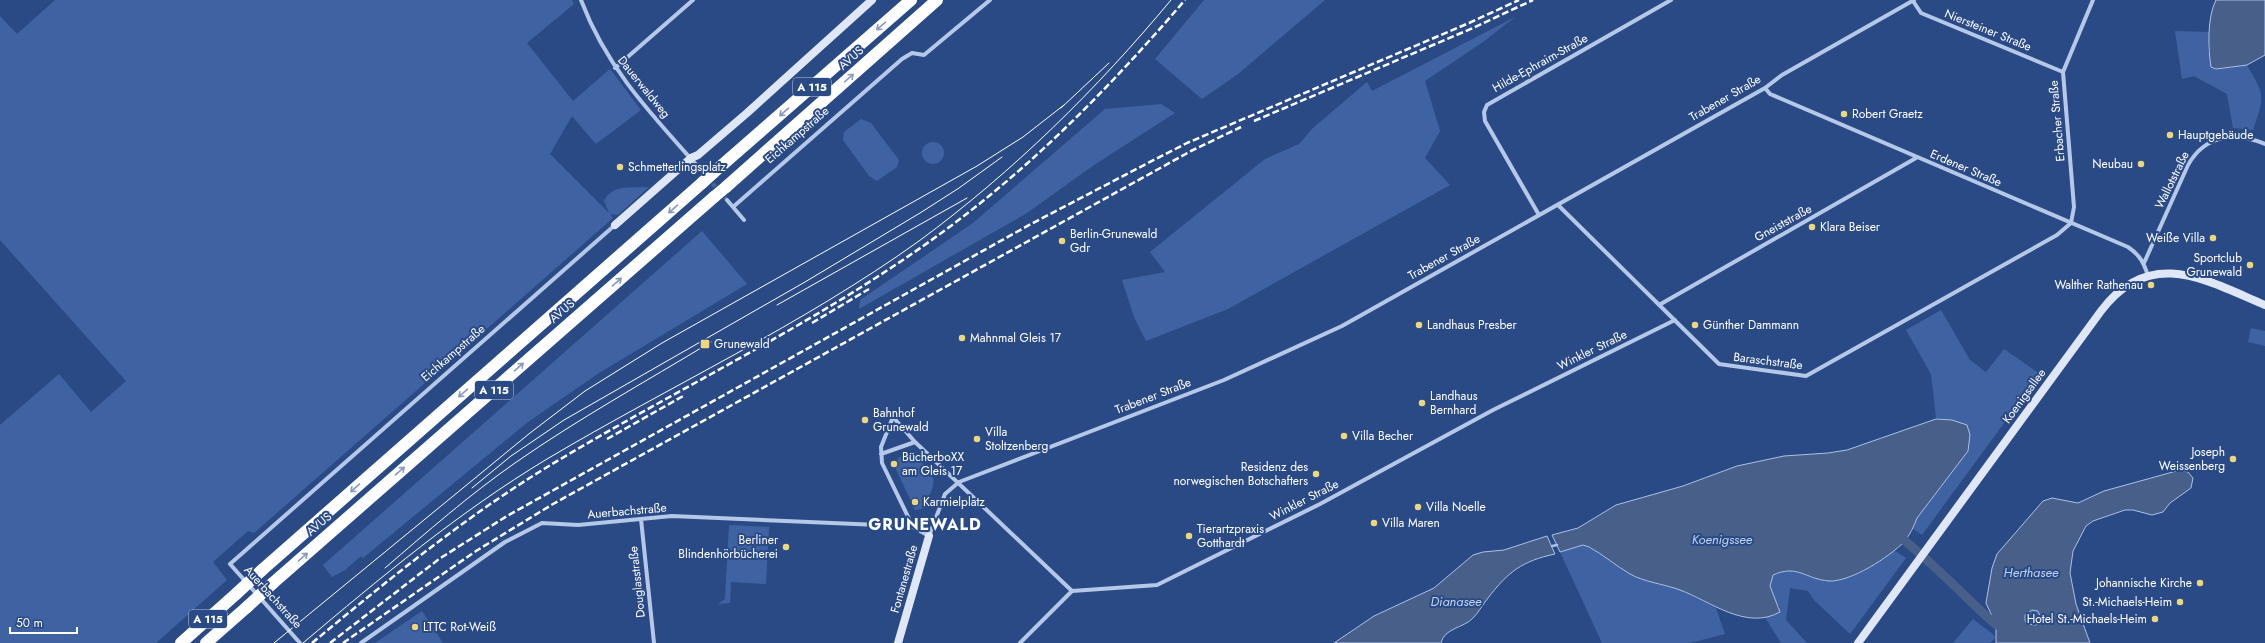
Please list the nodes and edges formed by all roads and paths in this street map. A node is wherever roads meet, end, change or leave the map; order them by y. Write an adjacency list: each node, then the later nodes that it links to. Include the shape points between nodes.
1 (581, 0): 10 (street, Dauerwaldweg, via 595,34)
2 (693, 0): 10 (street)
3 (872, 0): 14 (main road, Eichkampstraße, via 747,113 698,155)
4 (910, 0): 37 (highway, AVUS / A 115, one-way to 37, bridge)
5 (937, 0): 17 (highway, AVUS / A 115, one-way to 5)
6 (990, 0): 19 (street, Eichkampstraße, via 924,55 912,53 902,60)
7 (1671, 0): 20 (street, Hilde-Ephraim-Straße, via 1487,105 1484,112 1485,121)
8 (1913, 0): 11 (street, Niersteiner Straße, via 1921,13); 12 (street, Trabener Straße, via 1782,75)
9 (2093, 0): 11 (street, Erbacher Straße)
10 (615, 68): 14 (street, Dauerwaldweg)
11 (2062, 72): 22 (street, Erbacher Straße, via 2074,206)
12 (1765, 88): 15 (street, Erdener Straße, via 1770,94); 18 (street, Trabener Straße)
13 (2265, 144): 24 (street, Wallotstraße, via 2246,137 2228,136 2210,142 2197,151 2188,165)
14 (691, 158): 16 (street); 23 (main road, Eichkampstraße)
15 (1916, 158): 22 (street, Erdener Straße); 26 (street, Gneiststraße)
16 (701, 170)
17 (726, 194): 19 (street); 38 (highway, AVUS / A 115, one-way to 17, bridge, via 714,197)
18 (1558, 205): 20 (street, Trabener Straße); 26 (street, Baraschstraße)
19 (733, 207): 21 (street)
20 (1539, 216): 31 (street, Trabener Straße, via 1342,326 1224,380)
21 (744, 220)
22 (2071, 223): 24 (street, Erdener Straße, via 2128,247 2138,254); 28 (street, Baraschstraße, via 2057,235 1806,376 1719,364)
23 (615, 225): 35 (street, Eichkampstraße)
24 (2144, 263): 25 (street, Erdener Straße)
25 (2148, 276): 27 (main road, Koenigsallee, via 2185,274 2207,280); 44 (main road, Koenigsallee, via 2121,290 2106,304)
26 (1659, 305): 28 (street, Baraschstraße)
27 (2265, 305)
28 (1675, 320): 36 (street, Winkler Straße, via 1492,410 1320,504 1157,585)
29 (915, 442): 30 (street); 30 (street, via 893,417 881,447); 31 (street)
30 (882, 454): 33 (street, via 882,463)
31 (959, 482): 34 (street, Fontanestraße, via 945,494); 36 (street)
32 (641, 519): 33 (street, Auerbachstraße, via 672,516 727,517); 40 (street, Auerbachstraße, via 578,525 546,522 530,527); 41 (street, Douglasstraße)
33 (913, 527): 34 (street, Auerbachstraße)
34 (929, 536): 42 (main road, Fontanestraße)
35 (230, 564): 39 (street, Auerbachstraße)
36 (1072, 591): 43 (street)
37 (181, 643)
38 (206, 643)
39 (300, 643)
40 (361, 643)
41 (654, 643)
42 (898, 643)
43 (1020, 643)
44 (1858, 643)

